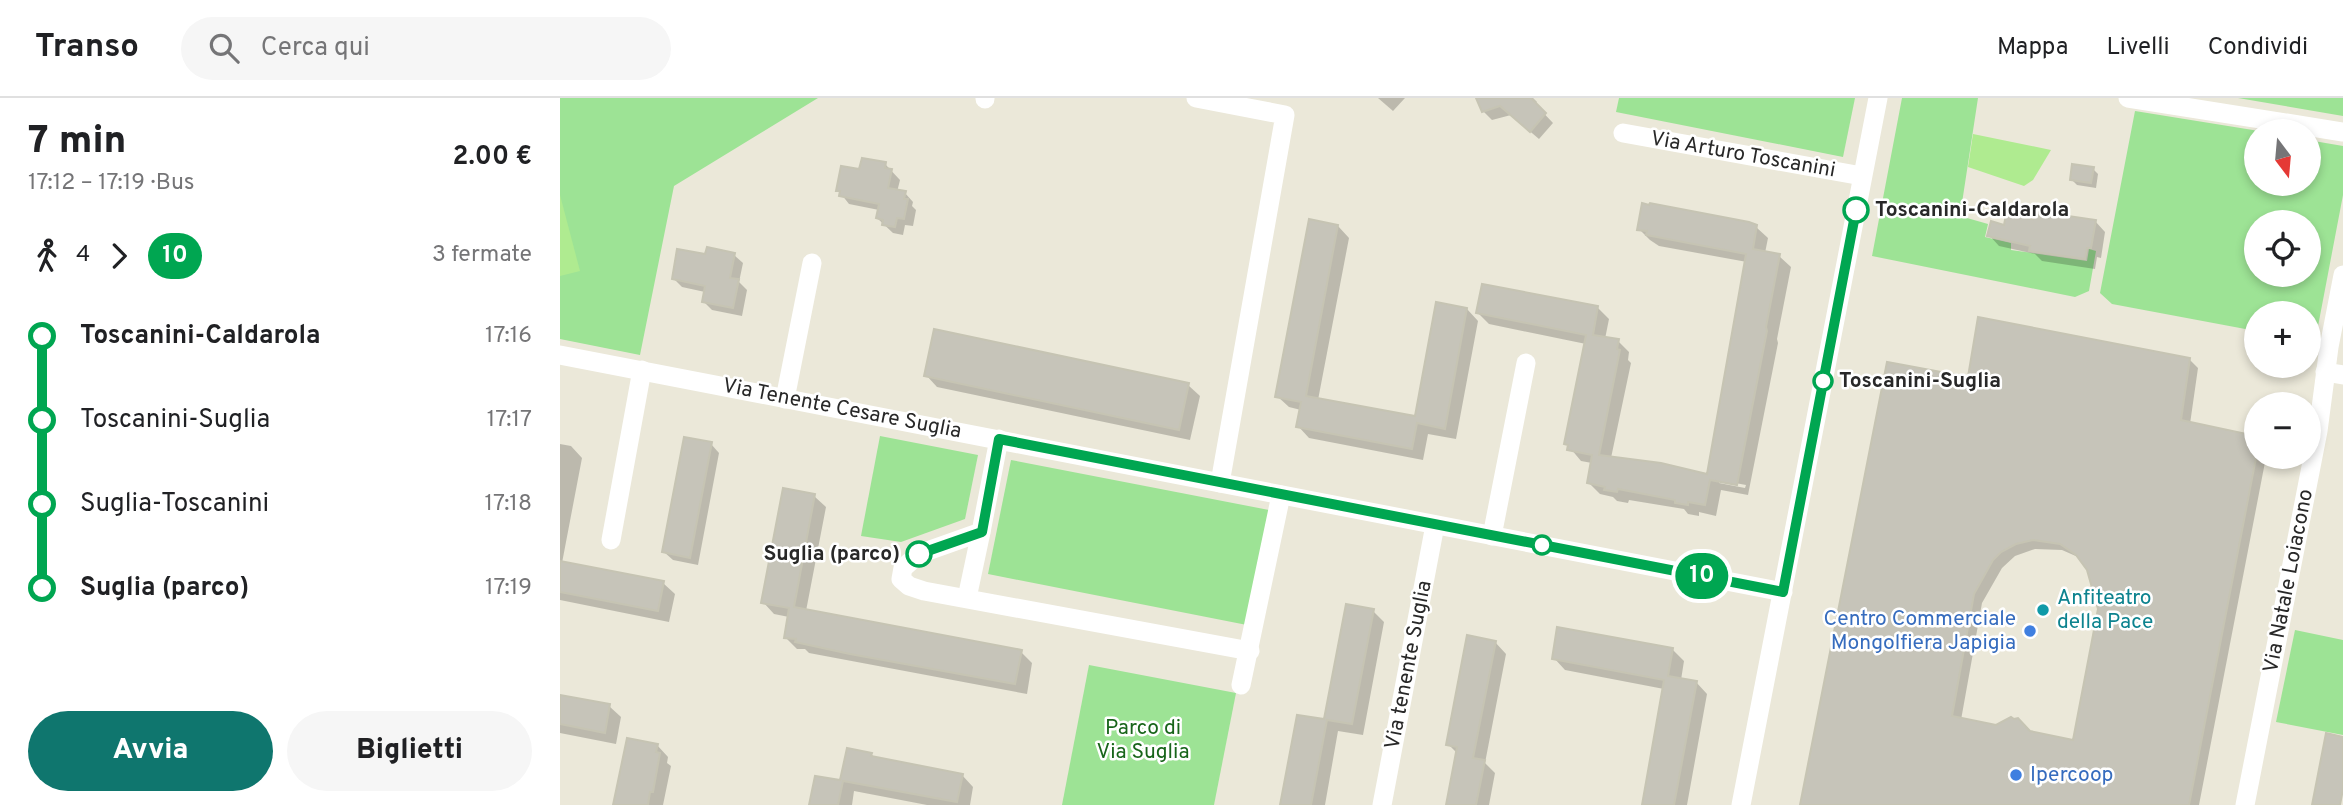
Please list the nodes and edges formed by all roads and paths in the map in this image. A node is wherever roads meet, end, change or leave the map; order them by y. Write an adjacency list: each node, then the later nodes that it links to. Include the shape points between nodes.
1 (1196, 98): 15 (street, via 1285,115)
2 (1878, 98): 6 (street, Via Arturo Toscanini)
3 (2128, 98): 4 (street)
4 (2343, 132)
5 (1623, 133): 6 (street, Via Arturo Toscanini)
6 (1862, 176): 21 (street, Via Arturo Toscanini)
7 (812, 263): 13 (street)
8 (2343, 275): 12 (street, Via Natale Loiacono)
9 (560, 355): 11 (street, Via Tenente Cesare Suglia)
10 (1525, 363): 19 (street)
11 (642, 370): 13 (street, Via Tenente Cesare Suglia); 20 (street)
12 (2334, 374): 27 (street, Via Natale Loiacono, via 2318,432)
13 (785, 399): 14 (street, Via Tenente Cesare Suglia)
14 (999, 439): 15 (street, Via Tenente Cesare Suglia); 18 (street)
15 (1220, 483): 16 (street, Via Tenente Cesare Suglia)
16 (1281, 495): 17 (street, Via Tenente Cesare Suglia); 23 (street)
17 (1436, 525): 19 (street, Via Tenente Cesare Suglia); 25 (street, Via tenente Suglia)
18 (982, 532): 22 (street); 22 (street, via 919,554 903,568 901,579 909,586)
19 (1492, 536): 21 (street, Via Tenente Cesare Suglia)
20 (611, 540)
21 (1783, 592): 26 (street, Via Arturo Toscanini)
22 (967, 598): 23 (street)
23 (1250, 651): 24 (street)
24 (1241, 685)
25 (1382, 805)
26 (1741, 805)
27 (2245, 805)

